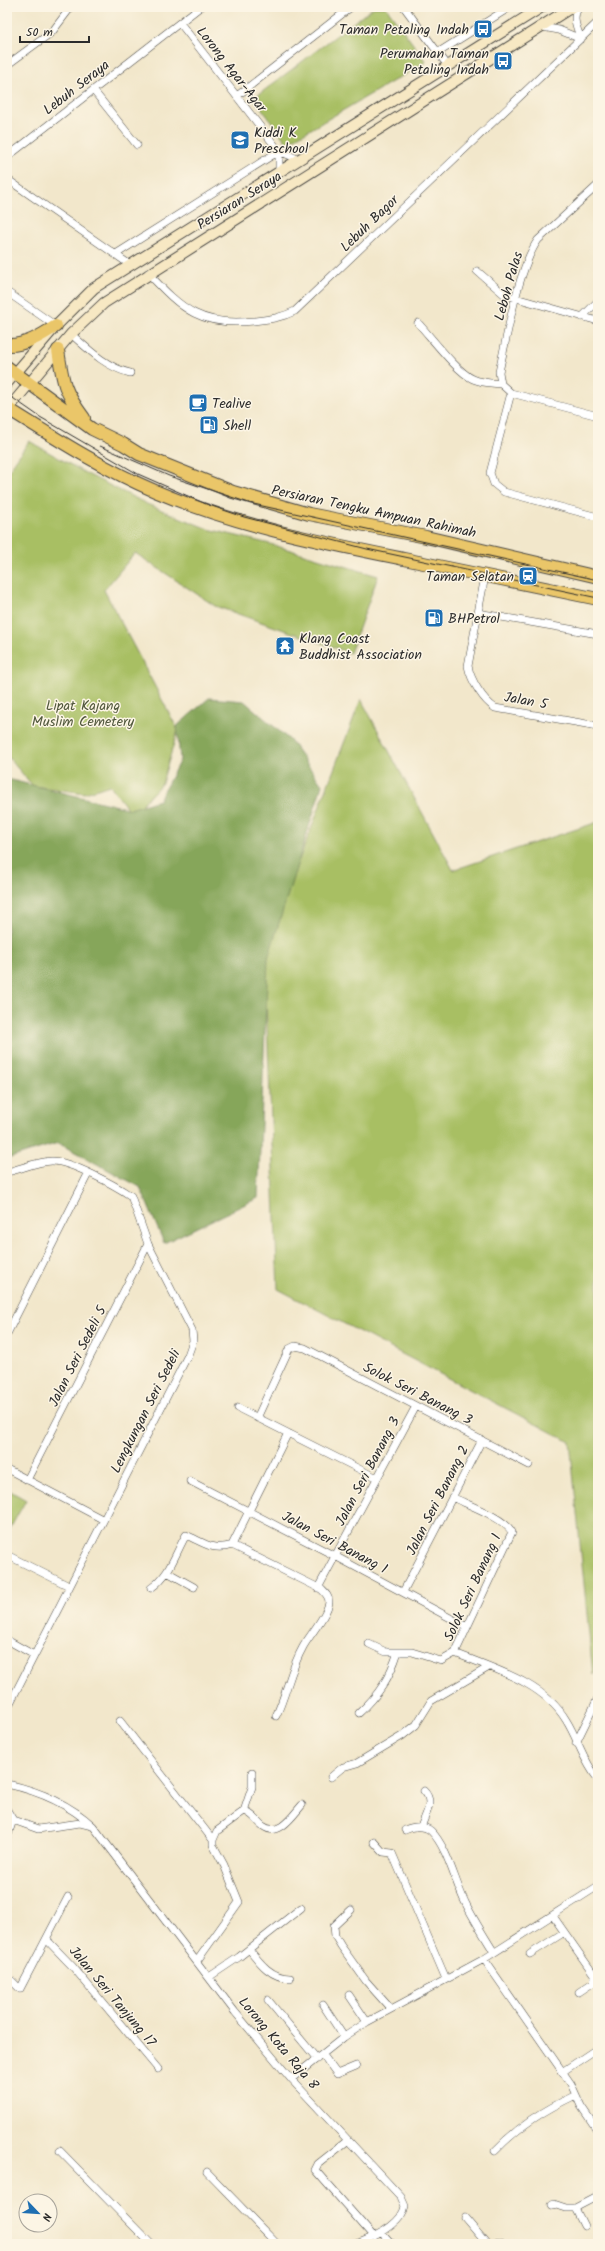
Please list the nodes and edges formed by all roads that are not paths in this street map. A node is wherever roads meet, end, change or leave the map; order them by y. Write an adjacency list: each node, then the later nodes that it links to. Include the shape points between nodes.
1 (71, 7): 15 (street, via 52,32)
2 (200, 7): 11 (street, Lebuh Seraya)
3 (351, 7): 18 (street)
4 (404, 7): 14 (street)
5 (510, 7): 14 (street)
6 (542, 7): 9 (main road, Persiaran Seraya)
7 (572, 7): 12 (main road, Persiaran Seraya)
8 (579, 7): 13 (street, via 574,20)
9 (533, 10): 16 (main road, Persiaran Seraya)
10 (598, 22): 13 (street, Lebuh Bagor)
11 (180, 23): 17 (street, Lebuh Seraya); 18 (street, Lorong Agar-Agar)
12 (542, 27): 13 (street, via 559,30); 27 (main road, Persiaran Seraya)
13 (580, 39): 31 (street, Lebuh Bagor, via 296,311 281,319 223,323 206,320 175,300)
14 (439, 52): 16 (street)
15 (7, 65)
16 (448, 66): 22 (main road, Persiaran Seraya)
17 (93, 90): 19 (street); 21 (street, Lebuh Seraya)
18 (237, 96): 20 (street, Lorong Agar-Agar)
19 (137, 145)
20 (279, 151): 22 (street); 23 (street); 28 (street, Persiaran Seraya)
21 (7, 158)
22 (298, 159): 23 (main road, Persiaran Seraya)
23 (280, 171): 26 (main road, Persiaran Seraya)
24 (7, 180): 28 (street)
25 (598, 185): 33 (street, Leboh Palas, via 538,240 528,259)
26 (210, 215): 27 (main road); 29 (main road, Persiaran Seraya)
27 (218, 229): 31 (main road, Persiaran Seraya)
28 (116, 254): 29 (street)
29 (129, 264): 38 (main road, Persiaran Seraya, via 94,288)
30 (477, 271): 33 (street, via 505,295)
31 (148, 273): 39 (main road, Persiaran Seraya, via 104,303)
32 (7, 292): 38 (street)
33 (516, 299): 35 (street); 46 (street, Leboh Palas, via 499,372)
34 (598, 301): 35 (street)
35 (582, 317): 36 (street)
36 (598, 321)
37 (418, 323): 46 (street, via 467,375 483,382)
38 (56, 326): 40 (highway, via 41,336 20,344); 42 (main road, Persiaran Seraya)
39 (71, 334): 41 (main road, Persiaran Seraya); 43 (street, via 98,358)
40 (7, 345)
41 (58, 350): 45 (main road, Persiaran Seraya); 50 (highway, via 67,396)
42 (11, 370): 44 (main road, Persiaran Seraya); 45 (highway, Persiaran Tengku Ampuan Rahimah)
43 (130, 374)
44 (7, 383)
45 (31, 384): 48 (main road, Persiaran Seraya); 50 (highway, Persiaran Tengku Ampuan Rahimah)
46 (501, 384): 47 (street)
47 (511, 393): 49 (street); 51 (street, via 490,473 494,484 504,492)
48 (8, 408): 52 (highway, via 67,446 114,471 155,491 222,516 317,540)
49 (598, 416)
50 (92, 429): 53 (highway, Persiaran Tengku Ampuan Rahimah, via 140,454 232,492 273,505)
51 (598, 517)
52 (485, 576): 54 (highway); 55 (street, Jalan 5)
53 (598, 577)
54 (598, 599)
55 (478, 613): 56 (street); 57 (street, Jalan 5, via 468,666 472,680 490,705)
56 (598, 634)
57 (598, 726)
58 (7, 1172): 59 (street, Lengkungan Seri Sedeli, via 52,1161 64,1163)
59 (88, 1174): 60 (street, Lengkungan Seri Sedeli, via 131,1196); 61 (street)
60 (148, 1244): 70 (street, Jalan Seri Sedeli 5); 74 (street, Lengkungan Seri Sedeli, via 192,1330 193,1341 144,1444)
61 (7, 1334)
62 (238, 1408): 64 (street)
63 (415, 1408): 64 (street, Solok Seri Banang 3, via 305,1348 296,1346 289,1349); 66 (street, Solok Seri Banang 3); 69 (street, Jalan Seri Banang 3)
64 (258, 1418): 65 (street)
65 (288, 1433): 69 (street); 73 (street)
66 (482, 1440): 67 (street, Solok Seri Banang 3); 72 (street, Jalan Seri Banang 2)
67 (529, 1465)
68 (7, 1469): 70 (street)
69 (377, 1478): 77 (street, Jalan Seri Banang 3)
70 (28, 1480): 74 (street)
71 (190, 1481): 73 (street, Jalan Seri Banang 1)
72 (452, 1497): 83 (street, Jalan Seri Banang 2); 84 (street, Solok Seri Banang 1, via 501,1522 512,1532)
73 (250, 1512): 75 (street); 77 (street, Jalan Seri Banang 1)
74 (102, 1520): 79 (street, Lengkungan Seri Sedeli)
75 (232, 1545): 78 (street, via 222,1549 214,1548 186,1535); 82 (street)
76 (7, 1555): 79 (street)
77 (335, 1556): 82 (street, Jalan Seri Banang 3); 83 (street, Jalan Seri Banang 1)
78 (167, 1572): 80 (street); 81 (street)
79 (69, 1586): 89 (street, Lengkungan Seri Sedeli)
80 (194, 1587)
81 (151, 1588)
82 (318, 1588): 94 (street, via 328,1596 329,1602 293,1665 286,1683 286,1695)
83 (403, 1592): 84 (street, Jalan Seri Banang 1)
84 (467, 1627): 88 (street, Solok Seri Banang 1)
85 (7, 1640): 89 (street)
86 (369, 1644): 87 (street, via 386,1652)
87 (398, 1652): 88 (street, via 412,1652 441,1661); 93 (street, via 388,1678 375,1699)
88 (455, 1653): 90 (street)
89 (34, 1656): 92 (street, Lengkungan Seri Sedeli)
90 (489, 1667): 96 (street, via 517,1678 550,1700 567,1721); 98 (street, via 431,1701 416,1725 402,1736)
91 (598, 1698): 96 (street)
92 (7, 1709)
93 (359, 1713)
94 (276, 1716)
95 (120, 1721): 110 (street)
96 (576, 1743): 99 (street)
97 (252, 1772): 104 (street, via 252,1787)
98 (331, 1776)
99 (598, 1779)
100 (7, 1784): 106 (street, Lorong Kota Raja 8, via 31,1790 57,1801 79,1814)
101 (424, 1791): 107 (street, via 430,1806)
102 (302, 1805): 104 (street, via 280,1829 274,1830 264,1827 254,1816)
103 (7, 1810): 105 (street)
104 (244, 1811): 110 (street, via 218,1831)
105 (13, 1820): 106 (street, via 38,1828 80,1823); 109 (street)
106 (92, 1826): 122 (street, Lorong Kota Raja 8)
107 (421, 1827): 108 (street, via 414,1826); 119 (street, via 430,1830 437,1840 466,1904)
108 (405, 1830)
109 (7, 1838)
110 (213, 1840): 122 (street, via 239,1902)
111 (374, 1842): 126 (street, via 383,1852 392,1853)
112 (598, 1886): 116 (street)
113 (68, 1897): 117 (street)
114 (301, 1908): 118 (street)
115 (351, 1910): 131 (street, via 334,1926 334,1936)
116 (558, 1924): 119 (street); 120 (street); 127 (street, via 595,1976 594,1982)
117 (47, 1940): 123 (street, via 20,1989); 137 (street, Jalan Seri Tanjung 17)
118 (249, 1949): 124 (street); 125 (street, via 269,1971 283,1978)
119 (494, 1952): 121 (street)
120 (530, 1954)
121 (484, 1960): 126 (street); 138 (street)
122 (197, 1961): 124 (street, Lorong Kota Raja 8)
123 (7, 1976)
124 (209, 1977): 139 (street, Lorong Kota Raja 8)
125 (290, 1978)
126 (446, 1979): 131 (street)
127 (579, 1992)
128 (349, 1995): 132 (street)
129 (268, 2000): 135 (street)
130 (323, 2006): 133 (street)
131 (390, 2008): 132 (street)
132 (367, 2022): 133 (street)
133 (344, 2037): 135 (street)
134 (598, 2048): 138 (street)
135 (320, 2057): 136 (street, via 337,2074); 139 (street)
136 (356, 2066)
137 (158, 2069)
138 (562, 2072): 140 (street)
139 (291, 2079): 142 (street, Lorong Kota Raja 8)
140 (576, 2095): 141 (street); 143 (street, via 529,2120 513,2131)
141 (598, 2131)
142 (347, 2141): 151 (street, Lorong Kota Raja 8, via 403,2201 404,2210); 152 (street, via 318,2164 315,2170)
143 (494, 2150)
144 (60, 2151): 153 (street)
145 (207, 2172): 154 (street)
146 (598, 2196): 148 (street)
147 (552, 2205): 148 (street)
148 (576, 2208): 150 (street)
149 (465, 2218): 157 (street)
150 (584, 2226)
151 (382, 2233): 152 (street, Lorong Kota Raja 8); 156 (street)
152 (374, 2237): 155 (street, Lorong Kota Raja 8)
153 (151, 2244)
154 (277, 2244)
155 (356, 2244)
156 (392, 2244)
157 (487, 2244)

